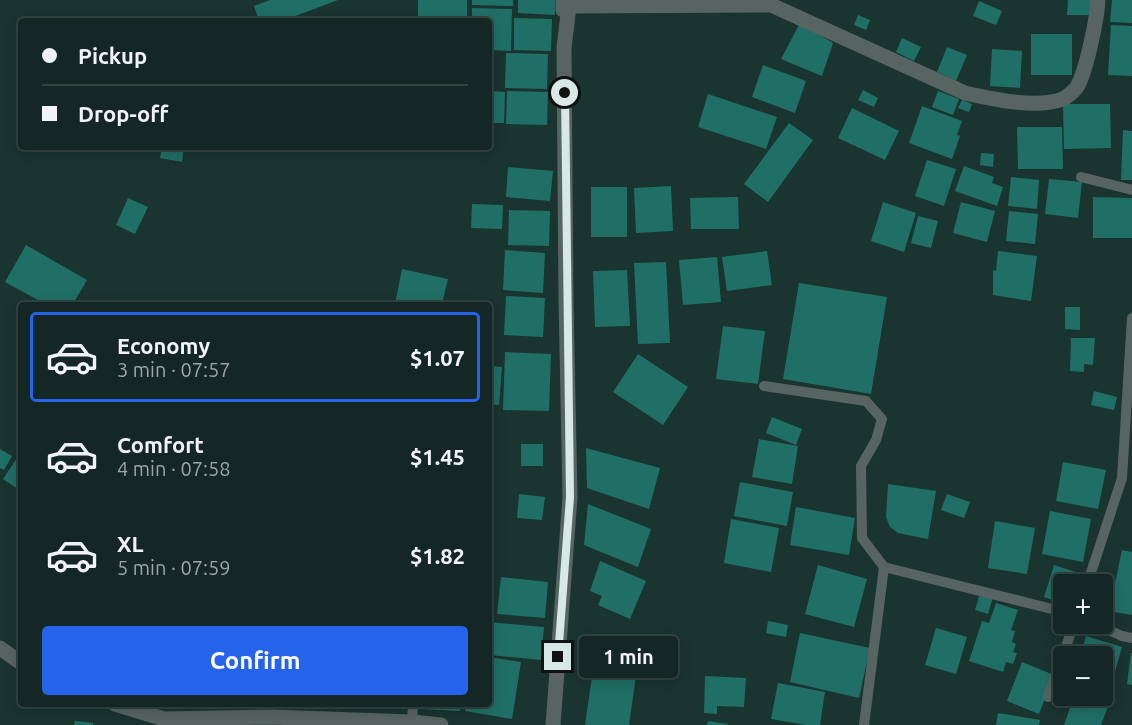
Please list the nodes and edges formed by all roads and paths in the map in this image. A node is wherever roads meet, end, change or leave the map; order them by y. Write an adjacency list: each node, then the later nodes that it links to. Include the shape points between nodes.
1 (1098, 0): 2 (street, via 1089,51 1077,87 1064,98 1034,102 1000,101 965,93 771,5)
2 (566, 3): 21 (street, via 570,497)
3 (1081, 177): 4 (lane)
4 (1132, 190)
5 (1132, 318): 8 (lane, via 1122,478)
6 (764, 386): 7 (lane, via 866,401 882,419 876,440 861,466 861,478 862,538)
7 (884, 567): 9 (lane); 22 (lane)
8 (1091, 574)
9 (1053, 609)
10 (1113, 632): 12 (lane)
11 (1070, 634): 15 (lane)
12 (1132, 638)
13 (0, 648): 14 (street)
14 (18, 661)
15 (1048, 697)
16 (123, 707): 18 (street)
17 (413, 707): 19 (lane)
18 (163, 722): 19 (street, via 272,717)
19 (412, 722): 20 (street)
20 (441, 725)
21 (553, 725)
22 (864, 725)

